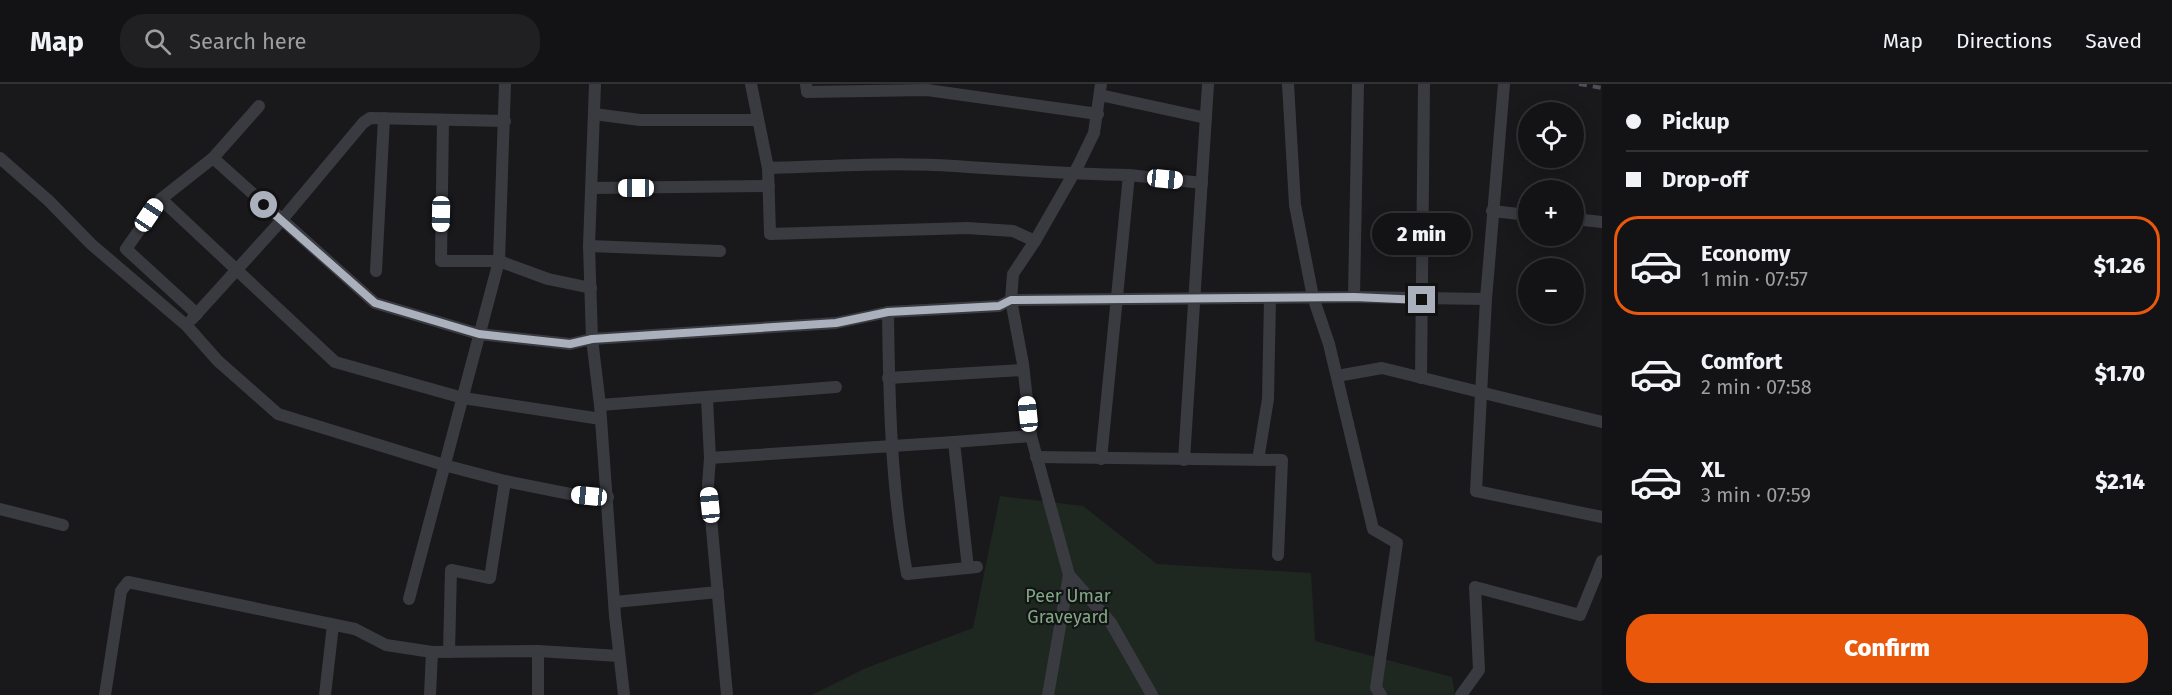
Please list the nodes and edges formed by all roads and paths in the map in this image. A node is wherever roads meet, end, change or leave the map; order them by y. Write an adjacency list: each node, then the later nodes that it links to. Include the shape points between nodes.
1 (505, 84): 18 (street)
2 (595, 84): 12 (street)
3 (751, 84): 17 (street)
4 (806, 84): 13 (street, via 807,92 927,90)
5 (1208, 84): 15 (street)
6 (1287, 84): 40 (street, via 1295,205)
7 (1358, 84): 41 (street)
8 (1424, 84): 47 (street)
9 (1504, 84): 28 (street)
10 (1101, 89): 13 (street); 15 (street)
11 (259, 106): 19 (street)
12 (594, 114): 17 (street, via 640,120); 26 (street)
13 (1098, 114): 22 (street, via 1094,133)
14 (384, 118): 16 (street); 31 (street, via 370,118 363,123); 38 (street)
15 (1206, 118): 24 (street)
16 (443, 120): 18 (street); 36 (street, via 441,261)
17 (758, 120): 21 (street)
18 (505, 121): 36 (street)
19 (213, 158): 27 (street); 31 (street)
20 (0, 159): 50 (street)
21 (768, 168): 22 (street, via 955,166); 25 (street)
22 (1074, 174): 23 (street); 33 (street)
23 (1129, 175): 24 (street); 44 (street)
24 (1202, 183): 42 (street)
25 (769, 186): 26 (street); 33 (street, via 770,234 967,228 1013,231)
26 (592, 188): 34 (street)
27 (161, 199): 37 (street); 49 (street, via 126,249)
28 (1492, 211): 29 (street); 45 (street)
29 (1518, 213)
30 (1584, 220): 32 (street)
31 (281, 221): 37 (street); 51 (street, via 375,303)
32 (1602, 222)
33 (1035, 241): 46 (street, via 1013,274)
34 (589, 246): 35 (street); 39 (street)
35 (720, 251)
36 (499, 261): 39 (street, via 548,279); 51 (street)
37 (236, 269): 49 (street); 59 (street, via 335,362)
38 (376, 271)
39 (591, 288): 52 (street)
40 (1313, 297): 41 (street); 43 (street); 54 (street)
41 (1354, 297): 47 (street)
42 (1194, 298): 43 (street); 44 (street); 70 (street)
43 (1270, 298): 71 (street, via 1268,399)
44 (1117, 299): 46 (street); 69 (street)
45 (1486, 299): 47 (street); 58 (street)
46 (1011, 300): 48 (street, via 999,306); 53 (street)
47 (1422, 300): 56 (street)
48 (888, 312): 52 (street, via 836,323); 55 (street)
49 (197, 314): 50 (street)
50 (187, 326): 72 (street, via 218,361 278,414)
51 (479, 334): 52 (street, via 570,344); 59 (street)
52 (592, 339): 61 (street)
53 (1023, 370): 55 (street); 64 (street)
54 (1337, 376): 56 (street, via 1382,368); 97 (street, via 1373,529 1397,543 1376,688)
55 (888, 378): 66 (street)
56 (1421, 378): 58 (street)
57 (836, 387): 60 (street)
58 (1481, 393): 63 (street); 76 (street, via 1476,490)
59 (463, 398): 62 (street); 72 (street)
60 (707, 399): 61 (street); 68 (street)
61 (600, 405): 62 (street)
62 (601, 419): 74 (street)
63 (1602, 422)
64 (1030, 436): 65 (street); 67 (street)
65 (954, 442): 66 (street); 66 (street, via 973,568 907,574)
66 (891, 446): 68 (street)
67 (1036, 457): 69 (street); 80 (street)
68 (710, 458): 81 (street, via 708,485)
69 (1101, 459): 70 (street)
70 (1184, 460): 71 (street)
71 (1258, 460): 78 (street, via 1282,460)
72 (444, 465): 73 (street); 82 (street)
73 (505, 481): 74 (street); 87 (street, via 490,578 452,570)
74 (608, 498): 83 (street)
75 (0, 509): 77 (street)
76 (1602, 517)
77 (63, 525)
78 (1278, 555)
79 (1602, 561): 98 (street, via 1580,615 1475,586 1479,670)
80 (1069, 575): 95 (street); 96 (street, via 1111,623)
81 (718, 592): 83 (street); 94 (street)
82 (409, 599)
83 (615, 602): 88 (street)
84 (333, 625): 86 (street, via 355,629 386,645); 89 (street, via 128,582 121,591); 90 (street)
85 (538, 651): 87 (street); 88 (street); 92 (street)
86 (432, 652): 87 (street); 91 (street)
87 (449, 652)
88 (619, 656): 93 (street)
89 (105, 695)
90 (325, 695)
91 (430, 695)
92 (538, 695)
93 (624, 695)
94 (728, 695)
95 (1048, 695)
96 (1152, 695)
97 (1381, 695)
98 (1461, 695)

